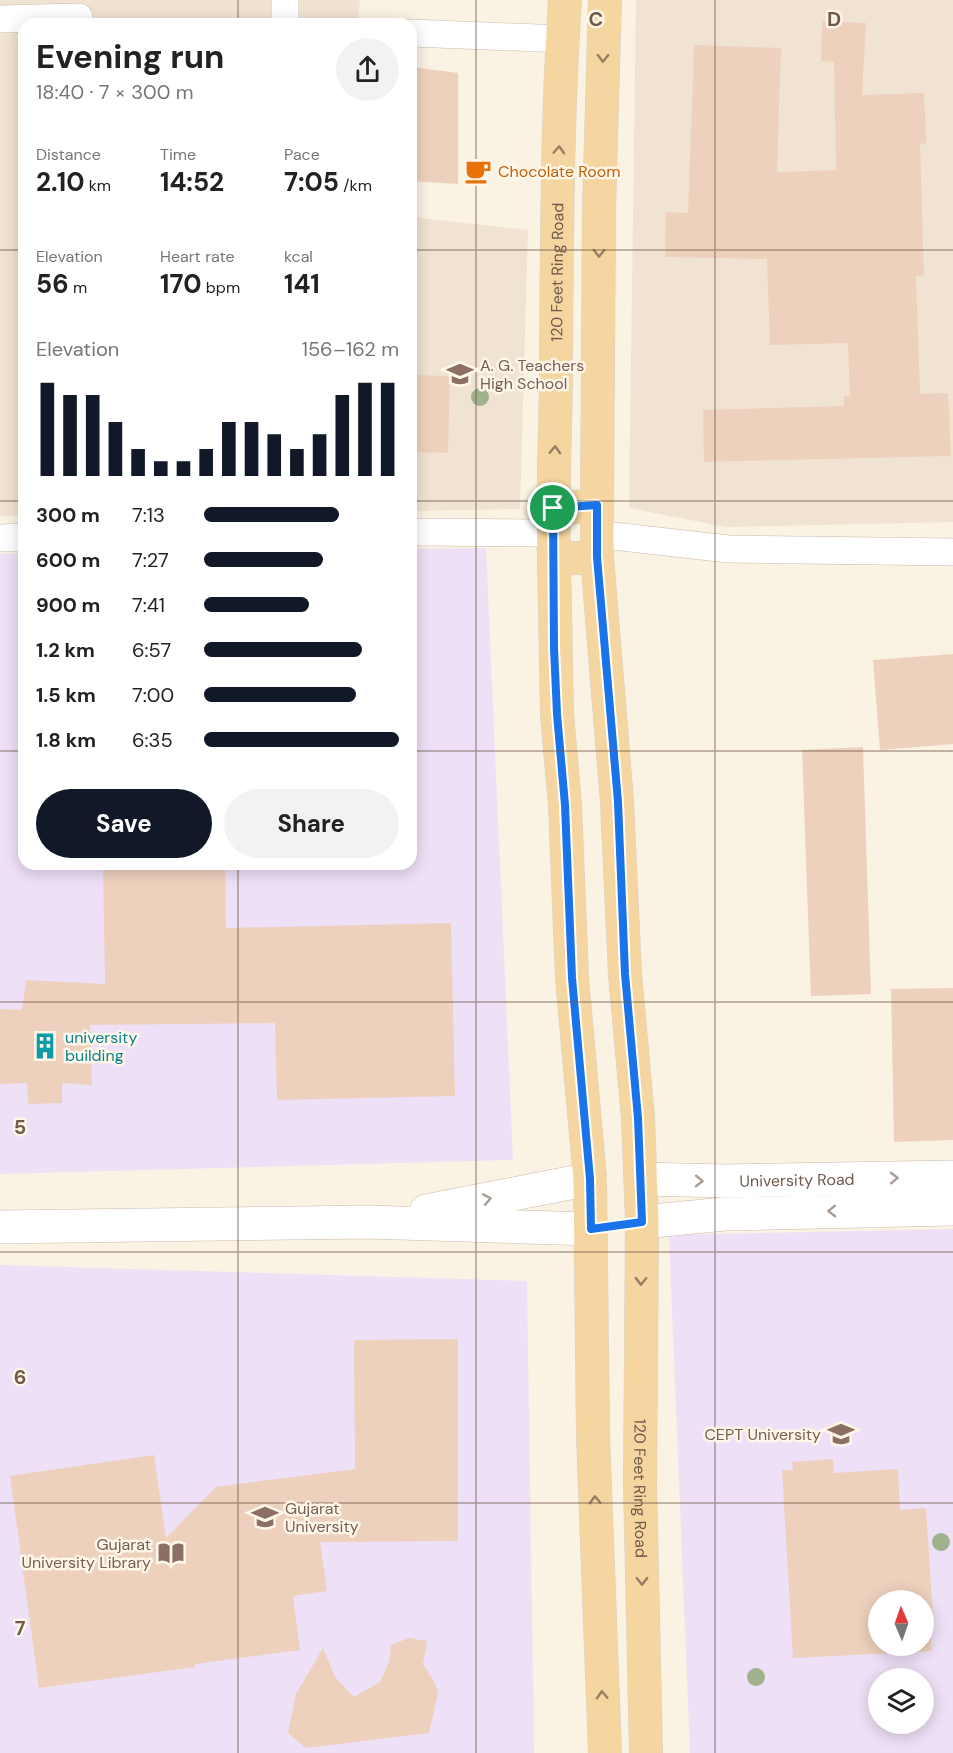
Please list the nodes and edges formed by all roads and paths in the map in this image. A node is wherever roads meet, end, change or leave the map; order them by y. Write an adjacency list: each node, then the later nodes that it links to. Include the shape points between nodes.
1 (285, 0): 6 (street)
2 (565, 0): 10 (main road, 120 Feet Ring Road)
3 (605, 0): 12 (main road, one-way to 12)
4 (79, 17): 5 (street)
5 (40, 18)
6 (285, 18)
7 (0, 19): 8 (street)
8 (18, 19)
9 (417, 33): 10 (street)
10 (563, 39): 13 (main road, 120 Feet Ring Road, one-way to 10)
11 (417, 532): 13 (street)
12 (597, 532): 13 (main road); 13 (main road); 16 (street, via 728,549); 19 (main road)
13 (553, 534): 18 (main road, 120 Feet Ring Road, via 557,714 572,978)
14 (18, 537): 15 (street)
15 (0, 538)
16 (953, 552)
17 (953, 1177): 19 (street, University Road, one-way to 17)
18 (590, 1179): 19 (main road); 21 (street, one-way to 18); 24 (main road, 120 Feet Ring Road)
19 (641, 1179): 22 (main road, 120 Feet Ring Road)
20 (953, 1209): 22 (street, University Road, one-way to 22, via 725,1214)
21 (368, 1222): 23 (street); 24 (street)
22 (642, 1222): 24 (main road); 26 (main road, 120 Feet Ring Road, one-way to 26, via 640,1484)
23 (0, 1227)
24 (591, 1229): 25 (main road, one-way to 24, via 593,1436)
25 (605, 1753)
26 (646, 1753)

